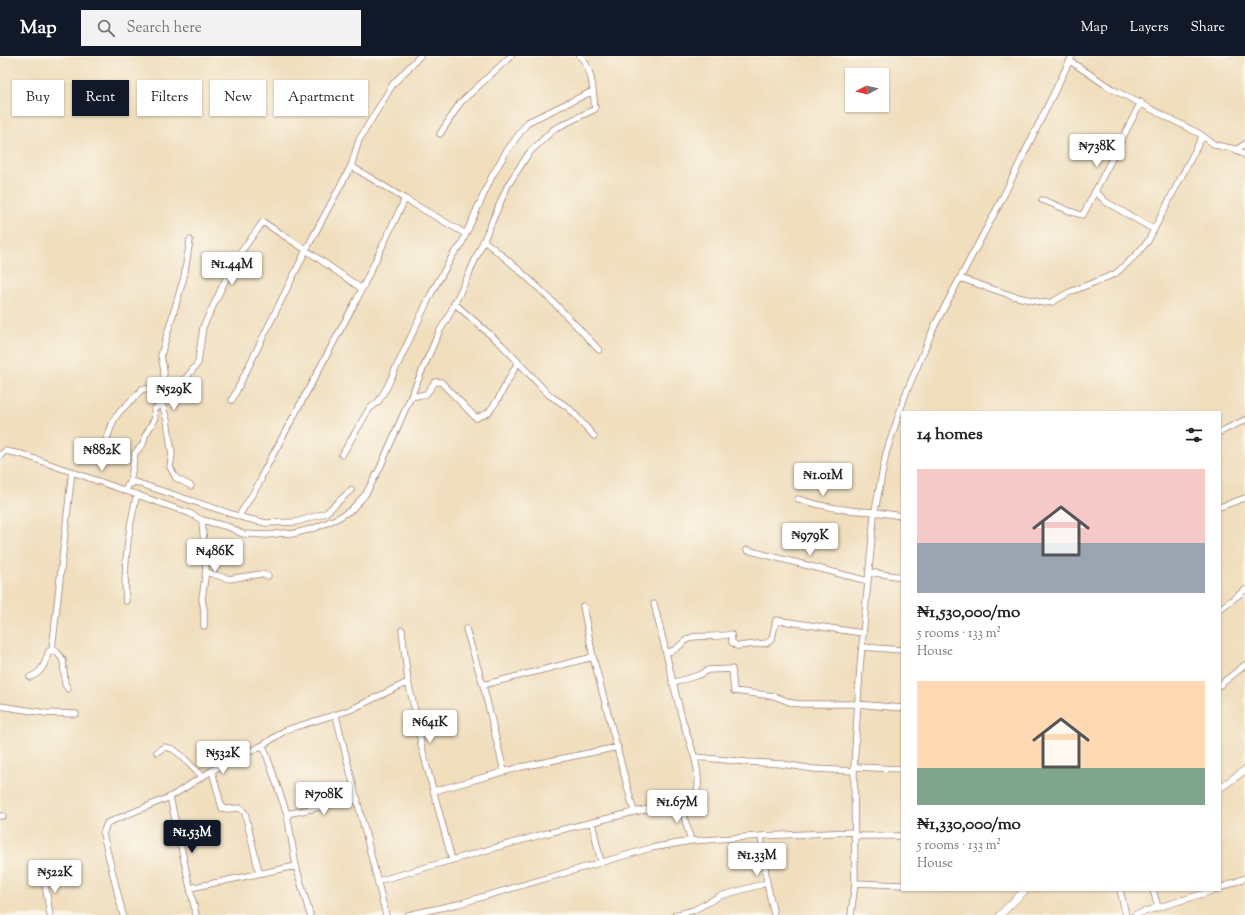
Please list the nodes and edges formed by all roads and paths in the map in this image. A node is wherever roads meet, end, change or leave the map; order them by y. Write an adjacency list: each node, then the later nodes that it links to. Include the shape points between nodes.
1 (420, 56): 12 (street, via 393,84 359,140)
2 (511, 56): 7 (street, via 460,102)
3 (580, 56): 5 (street, via 587,67)
4 (1071, 58): 6 (street, via 1112,89); 21 (street, via 1002,201)
5 (593, 91): 17 (street, via 528,122 496,170); 19 (street, via 595,109 554,129 529,153 508,185)
6 (1140, 102): 8 (street); 13 (street)
7 (440, 134)
8 (1202, 137): 10 (street, via 1215,145); 16 (street)
9 (1245, 144): 10 (street)
10 (1236, 150): 11 (street)
11 (1245, 155)
12 (351, 166): 14 (street); 20 (street)
13 (1095, 192): 15 (street, via 1083,215); 16 (street, via 1106,202)
14 (405, 199): 17 (street); 22 (street)
15 (1042, 200)
16 (1153, 229): 21 (street, via 1148,241 1115,274 1052,302 1013,296)
17 (466, 234): 36 (street, via 431,294 387,387 378,402 369,409)
18 (190, 240): 26 (street, via 184,277 161,356 164,371)
19 (484, 241): 23 (street); 24 (street, via 538,286)
20 (306, 250): 22 (street); 26 (street, via 263,222 235,260 203,327 198,363 186,378); 28 (street)
21 (960, 278): 46 (street, via 917,364 896,419 886,453)
22 (362, 289): 47 (street, via 261,480)
23 (454, 304): 25 (street, via 476,321); 27 (street, via 438,332)
24 (599, 350)
25 (518, 362): 27 (street, via 488,413 476,418 441,382 435,382 426,394); 32 (street, via 549,395 568,408)
26 (163, 391): 29 (street); 33 (street, via 142,390 113,420 109,438)
27 (411, 397): 49 (street, via 379,470 365,495 354,507 338,518 322,526 297,533 268,535 243,534 229,527)
28 (232, 400)
29 (161, 401): 38 (street, via 154,409 155,418 143,444 135,454); 39 (street, via 167,420 172,454 170,467 176,478)
30 (1245, 420): 31 (street)
31 (1221, 432)
32 (594, 436)
33 (96, 449)
34 (2, 450): 35 (street); 37 (street)
35 (0, 456)
36 (342, 456)
37 (72, 471): 41 (street); 66 (street)
38 (130, 483): 41 (street); 47 (street, via 135,482)
39 (191, 486)
40 (351, 490): 47 (street, via 326,513 296,522 266,523)
41 (127, 491): 42 (street)
42 (137, 494): 49 (street); 57 (street, via 128,531 125,563)
43 (1245, 498): 45 (street)
44 (798, 499): 46 (street, via 845,510)
45 (1221, 507)
46 (875, 512): 48 (street); 52 (street)
47 (239, 516)
48 (901, 516)
49 (202, 520): 51 (street)
50 (748, 550): 55 (street)
51 (206, 572): 53 (street, via 229,579 261,574); 61 (street, via 202,600)
52 (869, 572): 54 (street); 55 (street)
53 (268, 576)
54 (901, 577)
55 (868, 581): 64 (street)
56 (1245, 590): 60 (street)
57 (126, 600)
58 (654, 604): 68 (street)
59 (583, 606): 69 (street)
60 (1221, 608)
61 (204, 626)
62 (466, 629): 75 (street)
63 (402, 630): 72 (street)
64 (862, 633): 65 (street); 68 (street, via 776,620 772,639 767,643 736,646 732,642 731,634 709,638 693,637 673,652)
65 (862, 647): 67 (street); 77 (street)
66 (52, 650): 71 (street, via 49,651 44,667 37,675); 76 (street, via 63,660 65,684)
67 (901, 650)
68 (666, 652): 73 (street)
69 (593, 657): 75 (street); 83 (street)
70 (1245, 665): 74 (street)
71 (30, 677)
72 (408, 682): 81 (street); 93 (street, via 421,745)
73 (672, 683): 77 (street, via 708,670 732,669 734,691 774,696 797,704); 85 (street)
74 (1221, 684)
75 (483, 685): 90 (street)
76 (68, 689)
77 (857, 704): 79 (street); 86 (street)
78 (0, 706): 80 (street, via 46,713)
79 (901, 708)
80 (76, 714)
81 (336, 716): 82 (street, via 293,727); 95 (street)
82 (263, 745): 89 (street); 98 (street)
83 (618, 748): 90 (street); 97 (street)
84 (157, 752): 91 (street, via 164,747 173,749)
85 (694, 756): 86 (street, via 814,769); 96 (street, via 697,789 692,798)
86 (854, 769): 87 (street); 100 (street)
87 (901, 769)
88 (1245, 770): 92 (street)
89 (212, 771): 91 (street); 107 (street, via 222,808 240,808 245,813)
90 (504, 772): 93 (street)
91 (203, 776): 94 (street)
92 (1221, 787)
93 (434, 790): 104 (street)
94 (170, 797): 114 (street); 122 (street, via 105,826 103,834)
95 (358, 799): 98 (street); 110 (street)
96 (680, 802): 97 (street); 103 (street)
97 (634, 812): 99 (street)
98 (287, 814): 106 (street)
99 (592, 823): 104 (street); 105 (street)
100 (854, 834): 101 (street); 102 (street); 112 (street)
101 (761, 836): 103 (street); 111 (street)
102 (901, 836)
103 (691, 841): 105 (street, via 651,848)
104 (452, 860): 110 (street)
105 (601, 862): 126 (street, via 458,904)
106 (296, 866): 107 (street); 124 (street)
107 (259, 872): 114 (street)
108 (46, 874): 121 (street)
109 (1245, 878): 115 (street)
110 (378, 881): 125 (street)
111 (767, 883): 127 (street, via 720,896 694,910); 128 (street)
112 (855, 883): 113 (street); 129 (street)
113 (901, 885)
114 (190, 888): 123 (street)
115 (1221, 888)
116 (1024, 891): 130 (street)
117 (1120, 891): 131 (street)
118 (1153, 891): 120 (street)
119 (1212, 891): 120 (street)
120 (1158, 907): 132 (street)
121 (50, 915)
122 (123, 915)
123 (196, 915)
124 (310, 915)
125 (386, 915)
126 (408, 915)
127 (676, 915)
128 (774, 915)
129 (851, 915)
130 (1000, 915)
131 (1126, 915)
132 (1134, 915)

